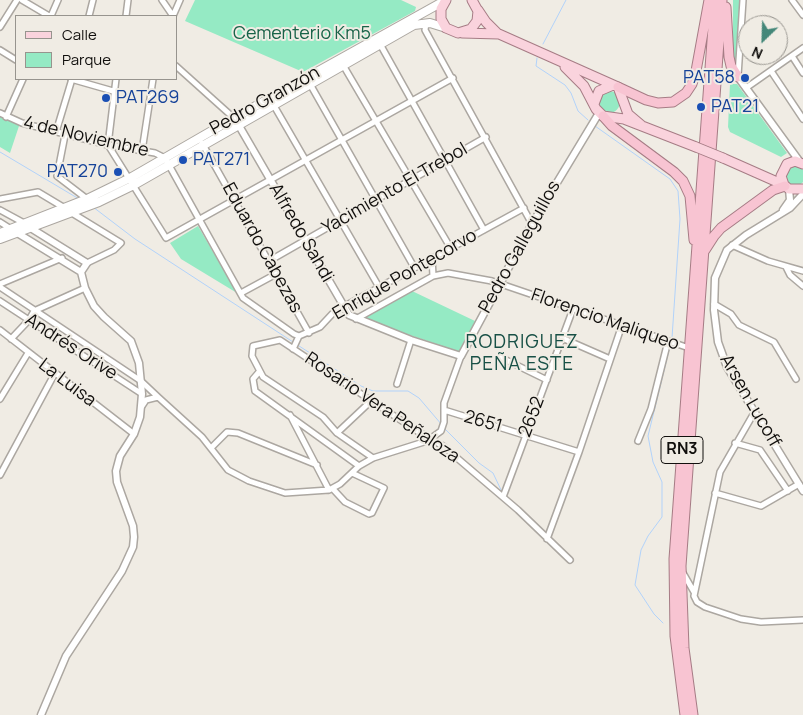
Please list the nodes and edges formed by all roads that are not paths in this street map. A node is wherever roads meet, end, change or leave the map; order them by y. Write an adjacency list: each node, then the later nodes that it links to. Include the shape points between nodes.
1 (16, 0): 24 (street)
2 (22, 0): 16 (street)
3 (58, 0): 17 (street)
4 (93, 0): 18 (street)
5 (128, 0): 19 (street)
6 (162, 0): 20 (street)
7 (180, 0): 21 (street)
8 (446, 0): 25 (main road, via 440,12); 56 (main road, Pedro Granzón)
9 (709, 0): 46 (highway, via 695,76 686,93 673,102 658,103)
10 (715, 0): 109 (highway, RN3)
11 (722, 0): 104 (highway, RN3)
12 (726, 0): 38 (highway, via 729,58)
13 (743, 0): 38 (street)
14 (792, 0): 22 (street)
15 (474, 4): 26 (main road, via 478,17 476,24); 27 (main road)
16 (48, 15)
17 (50, 15)
18 (89, 15)
19 (126, 15)
20 (172, 15)
21 (173, 15)
22 (803, 16)
23 (426, 23): 25 (main road); 28 (main road, Pedro Granzón, via 414,25); 39 (street, via 425,30)
24 (0, 27)
25 (446, 28): 26 (main road)
26 (462, 33): 27 (main road)
27 (499, 34): 31 (main road)
28 (380, 44): 34 (main road, Pedro Granzón); 49 (street)
29 (803, 48): 32 (street)
30 (0, 50): 33 (street)
31 (549, 56): 46 (main road); 52 (main road, via 574,74)
32 (792, 56): 36 (street); 37 (street)
33 (15, 59)
34 (344, 65): 45 (main road, Pedro Granzón); 57 (street)
35 (178, 68): 56 (street)
36 (771, 71): 47 (street); 55 (street)
37 (803, 73)
38 (738, 77): 47 (street)
39 (453, 78): 49 (street); 61 (street)
40 (23, 80): 54 (street)
41 (71, 80): 59 (street)
42 (74, 80): 48 (street)
43 (116, 80): 48 (street)
44 (153, 80): 65 (street)
45 (310, 84): 51 (main road, Pedro Granzón); 62 (street)
46 (616, 86): 50 (main road); 52 (main road, via 598,91)
47 (746, 88): 69 (street)
48 (114, 92): 64 (street)
49 (412, 101): 57 (street); 67 (street)
50 (623, 102): 52 (main road, via 620,111); 58 (main road, via 628,114)
51 (273, 104): 56 (main road, Pedro Granzón); 66 (street)
52 (602, 112): 58 (main road); 91 (street, Pedro Galleguillos); 109 (highway, via 612,126 674,172 685,184 690,198)
53 (0, 113): 54 (street, 4 de Noviembre)
54 (6, 116): 59 (street, 4 de Noviembre)
55 (803, 119)
56 (236, 121): 63 (main road, Pedro Granzón); 72 (street, Alfredo Sahdi)
57 (376, 121): 62 (street); 73 (street)
58 (641, 125): 71 (main road, bridge)
59 (56, 132): 60 (street, 4 de Noviembre)
60 (65, 134): 64 (street, 4 de Noviembre); 79 (street, via 57,172 59,180)
61 (486, 137): 67 (street, Yacimiento El Trebol); 83 (street)
62 (342, 140): 66 (street); 81 (street)
63 (202, 141): 68 (main road, Pedro Granzón); 80 (street, Eduardo Cabezas)
64 (108, 145): 65 (street, 4 de Noviembre); 74 (street)
65 (142, 151): 68 (street, 4 de Noviembre, via 155,153)
66 (306, 160): 72 (street); 88 (street)
67 (445, 160): 73 (street, Yacimiento El Trebol); 93 (street)
68 (167, 161): 74 (main road, Pedro Granzón); 87 (street)
69 (802, 163): 70 (main road, via 791,162)
70 (784, 167): 71 (main road); 75 (main road, via 781,176)
71 (760, 172): 75 (main road)
72 (270, 180): 80 (street); 97 (street, Alfredo Sahdi)
73 (411, 180): 81 (street, Yacimiento El Trebol); 99 (street)
74 (132, 182): 79 (main road, Pedro Granzón); 85 (main road, Pedro Granzón); 87 (street, via 166,238)
75 (786, 187): 76 (main road); 86 (street, via 790,200); 104 (highway, via 773,190 716,233 707,246)
76 (803, 189)
77 (803, 194): 86 (street, Arsen Lucoff)
78 (0, 199): 82 (street, via 38,192)
79 (87, 199): 82 (main road, Pedro Granzón)
80 (235, 200): 87 (street); 102 (street, Eduardo Cabezas)
81 (376, 200): 88 (street, Yacimiento El Trebol); 106 (street)
82 (63, 207): 90 (main road, Pedro Granzón)
83 (524, 208): 91 (street); 93 (street, Enrique Pontecorvo)
84 (0, 210): 90 (street)
85 (72, 212): 92 (main road, Pedro Granzón); 103 (street, via 122,243)
86 (779, 215): 98 (street, Arsen Lucoff)
87 (200, 219): 117 (street)
88 (340, 220): 97 (street, Yacimiento El Trebol); 115 (street)
89 (0, 222): 94 (street)
90 (24, 223): 92 (street); 94 (main road, Pedro Granzón)
91 (532, 224): 112 (street, Pedro Galleguillos)
92 (31, 228): 94 (main road, Pedro Granzón); 103 (street)
93 (484, 230): 99 (street, Enrique Pontecorvo)
94 (14, 231): 95 (main road, Pedro Granzón); 96 (main road, Pedro Granzón); 101 (street)
95 (0, 233)
96 (0, 239)
97 (305, 241): 102 (street, Yacimiento El Trebol); 120 (street, Alfredo Sahdi)
98 (732, 245): 105 (street); 119 (street, Arsen Lucoff, via 718,267)
99 (450, 247): 100 (street, Enrique Pontecorvo)
100 (432, 257): 106 (street, Enrique Pontecorvo); 111 (street)
101 (62, 258): 108 (street); 113 (street)
102 (269, 261): 110 (street, Eduardo Cabezas)
103 (87, 262): 108 (street)
104 (703, 263): 174 (highway, RN3)
105 (786, 267): 107 (street); 114 (street)
106 (414, 268): 115 (street, Enrique Pontecorvo)
107 (803, 271)
108 (81, 272): 116 (street)
109 (696, 272): 133 (highway, RN3)
110 (276, 274): 117 (street); 127 (street, Eduardo Cabezas)
111 (433, 276): 112 (street, Florencio Maliqueo, via 448,273); 123 (street, Florencio Maliqueo)
112 (498, 284): 121 (street, Florencio Maliqueo); 136 (street, Pedro Galleguillos)
113 (0, 286): 122 (street, Andrés Orive)
114 (803, 286)
115 (379, 287): 120 (street, Enrique Pontecorvo)
116 (85, 288): 122 (street); 143 (street, via 104,318 131,341)
117 (241, 293): 128 (street, via 248,303)
118 (0, 301): 124 (street, Andrés Orive)
119 (714, 304): 141 (street, via 732,314 739,325 774,342); 151 (street, Arsen Lucoff, via 720,350)
120 (343, 307): 123 (street, Alfredo Sahdi); 127 (street, Enrique Pontecorvo)
121 (573, 309): 125 (street, Florencio Maliqueo); 129 (street, 2652)
122 (34, 310): 124 (street); 143 (street, Andrés Orive)
123 (352, 317): 131 (street)
124 (29, 320): 130 (street); 145 (street, Andrés Orive)
125 (622, 325): 132 (street, Florencio Maliqueo); 138 (street)
126 (0, 330): 130 (street, La Luisa)
127 (309, 333): 128 (street, Enrique Pontecorvo)
128 (299, 336): 134 (street)
129 (562, 338): 138 (street); 142 (street, 2652)
130 (11, 339): 135 (street, La Luisa)
131 (411, 340): 136 (street); 144 (street)
132 (668, 341): 133 (street, Florencio Maliqueo); 157 (street, via 651,409)
133 (689, 348): 177 (highway, RN3, via 674,581 677,652)
134 (293, 349): 139 (street, Rosario Vera Peñaloza, via 280,340 253,346 252,356); 148 (street, Rosario Vera Peñaloza)
135 (28, 353): 140 (street, La Luisa); 147 (street)
136 (461, 356): 150 (street, Pedro Galleguillos)
137 (500, 357): 142 (street)
138 (610, 358): 160 (street)
139 (259, 372): 152 (street, via 253,379 255,391); 153 (street, via 263,378 322,417)
140 (55, 373): 154 (street, La Luisa); 165 (street)
141 (796, 379)
142 (547, 380): 155 (street, 2652)
143 (141, 381): 145 (street); 146 (street, Andrés Orive)
144 (397, 384)
145 (142, 394): 149 (street)
146 (158, 397): 149 (street, via 146,400); 159 (street, Andrés Orive)
147 (0, 399)
148 (371, 401): 153 (street); 156 (street, Rosario Vera Peñaloza)
149 (142, 406): 154 (street)
150 (444, 410): 155 (street, 2651); 156 (street, Pedro Galleguillos, via 441,431)
151 (754, 413): 158 (street); 166 (street, Arsen Lucoff)
152 (289, 414): 162 (street); 163 (street)
153 (338, 433): 161 (street)
154 (134, 434): 178 (street, via 120,456 116,471 133,526 132,547 122,571 71,645)
155 (526, 434): 160 (street, 2651); 171 (street, 2652)
156 (430, 439): 161 (street); 171 (street, Rosario Vera Peñaloza, via 443,446)
157 (638, 441)
158 (735, 443): 168 (street, via 760,450); 170 (street, via 720,472)
159 (211, 448): 162 (street, via 227,432 238,432); 167 (street, Andrés Orive, via 228,470 285,493)
160 (579, 452): 172 (street)
161 (373, 458): 163 (street)
162 (317, 465): 167 (street)
163 (358, 466): 164 (street)
164 (352, 472): 167 (street); 167 (street, via 384,488 372,513 345,502)
165 (0, 475)
166 (799, 484): 168 (street); 169 (street, Arsen Lucoff)
167 (332, 489)
168 (788, 491): 170 (street, via 761,506)
169 (803, 491)
170 (715, 493): 175 (street)
171 (503, 498): 172 (street, Rosario Vera Peñaloza)
172 (547, 539): 173 (street, Rosario Vera Peñaloza)
173 (570, 560)
174 (681, 570): 175 (street); 177 (highway, RN3)
175 (695, 592): 176 (street, via 697,602 705,607 750,621)
176 (803, 620)
177 (691, 714)
178 (41, 715)

